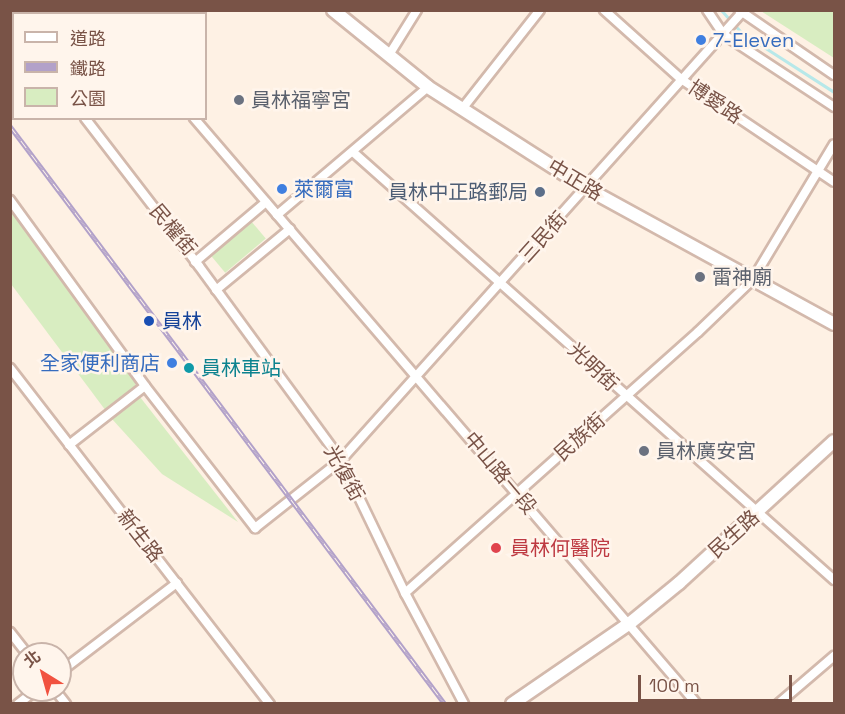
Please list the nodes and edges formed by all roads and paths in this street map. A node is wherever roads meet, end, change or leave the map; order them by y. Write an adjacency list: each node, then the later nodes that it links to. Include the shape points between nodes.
1 (333, 10): 8 (street, 中正路)
2 (417, 10): 8 (street)
3 (540, 10): 13 (street)
4 (604, 10): 10 (street, 博愛路)
5 (707, 10): 7 (street)
6 (741, 11): 7 (street, 三民街); 9 (street)
7 (723, 33): 10 (street, 三民街); 12 (street)
8 (388, 55): 11 (street, 中正路)
9 (834, 75)
10 (681, 79): 18 (street, 博愛路); 20 (street, 三民街)
11 (428, 87): 13 (street, 中正路); 17 (street)
12 (834, 107)
13 (462, 109): 20 (street, 中正路)
14 (86, 120): 25 (street, 民權街)
15 (196, 120): 22 (street, 中山路一段)
16 (834, 144): 18 (street, 民族街)
17 (353, 152): 23 (street); 27 (street, 光明街)
18 (818, 171): 19 (street, 博愛路); 26 (street, 民族街)
19 (834, 182)
20 (586, 188): 26 (street, 中正路); 27 (street, 三民街)
21 (10, 200): 32 (street)
22 (266, 202): 23 (street, 中山路一段); 25 (street, 民權街)
23 (278, 215): 24 (street, 中山路一段)
24 (290, 229): 28 (street); 31 (street, 中山路一段)
25 (195, 262): 28 (street, 光復街)
26 (753, 279): 29 (street, 中正路); 33 (street, 民族街)
27 (503, 282): 31 (street, 三民街); 33 (street, 光明街)
28 (216, 290): 36 (street, 光復街)
29 (834, 324)
30 (10, 368): 35 (street, 新生路)
31 (417, 375): 36 (street, 三民街); 37 (street, 中山路一段)
32 (145, 386): 35 (street); 36 (street, 三民街, via 255,528)
33 (626, 397): 37 (street, 民族街); 38 (street, 光明街)
34 (834, 441): 38 (street, 民生路)
35 (69, 445): 40 (street, 新生路)
36 (341, 460): 41 (street, 光復街)
37 (517, 494): 41 (street, 民族街); 42 (street, 中山路一段)
38 (758, 512): 39 (street, 光明街); 42 (street, 民生路)
39 (834, 580)
40 (177, 583): 44 (street); 45 (street, 新生路)
41 (405, 593): 46 (street, 光復街)
42 (630, 623): 47 (street); 48 (street, 中山路一段)
43 (834, 656): 49 (street)
44 (72, 663)
45 (270, 704)
46 (464, 704)
47 (512, 704)
48 (697, 704)
49 (778, 704)

